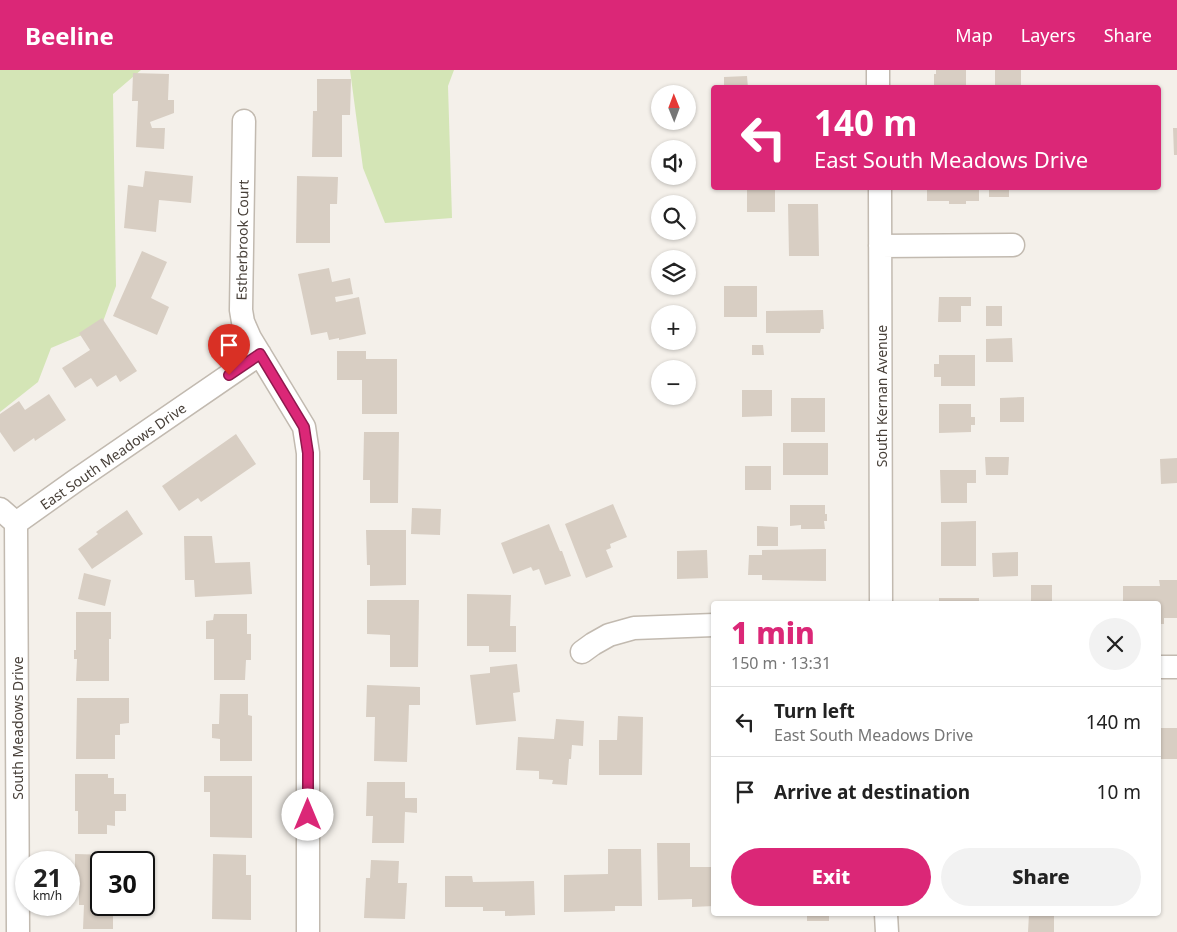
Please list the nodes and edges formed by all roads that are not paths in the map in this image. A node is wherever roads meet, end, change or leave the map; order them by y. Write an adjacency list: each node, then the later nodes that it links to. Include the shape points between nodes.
1 (878, 70): 2 (street)
2 (878, 85)
3 (244, 121): 7 (street, Estherbrook Court, via 241,310 243,322)
4 (880, 190): 6 (street, South Kernan Avenue)
5 (1013, 245): 6 (street)
6 (880, 246): 9 (street, South Kernan Avenue)
7 (260, 354): 8 (street, East South Meadows Drive, via 75,481); 16 (street, via 304,427 308,453)
8 (8, 516): 15 (street, South Meadows Drive)
9 (882, 601)
10 (711, 626): 11 (street, via 634,628 609,635)
11 (582, 652)
12 (1161, 667): 13 (street)
13 (1177, 667)
14 (886, 916): 17 (street)
15 (18, 932)
16 (308, 932)
17 (886, 932)

